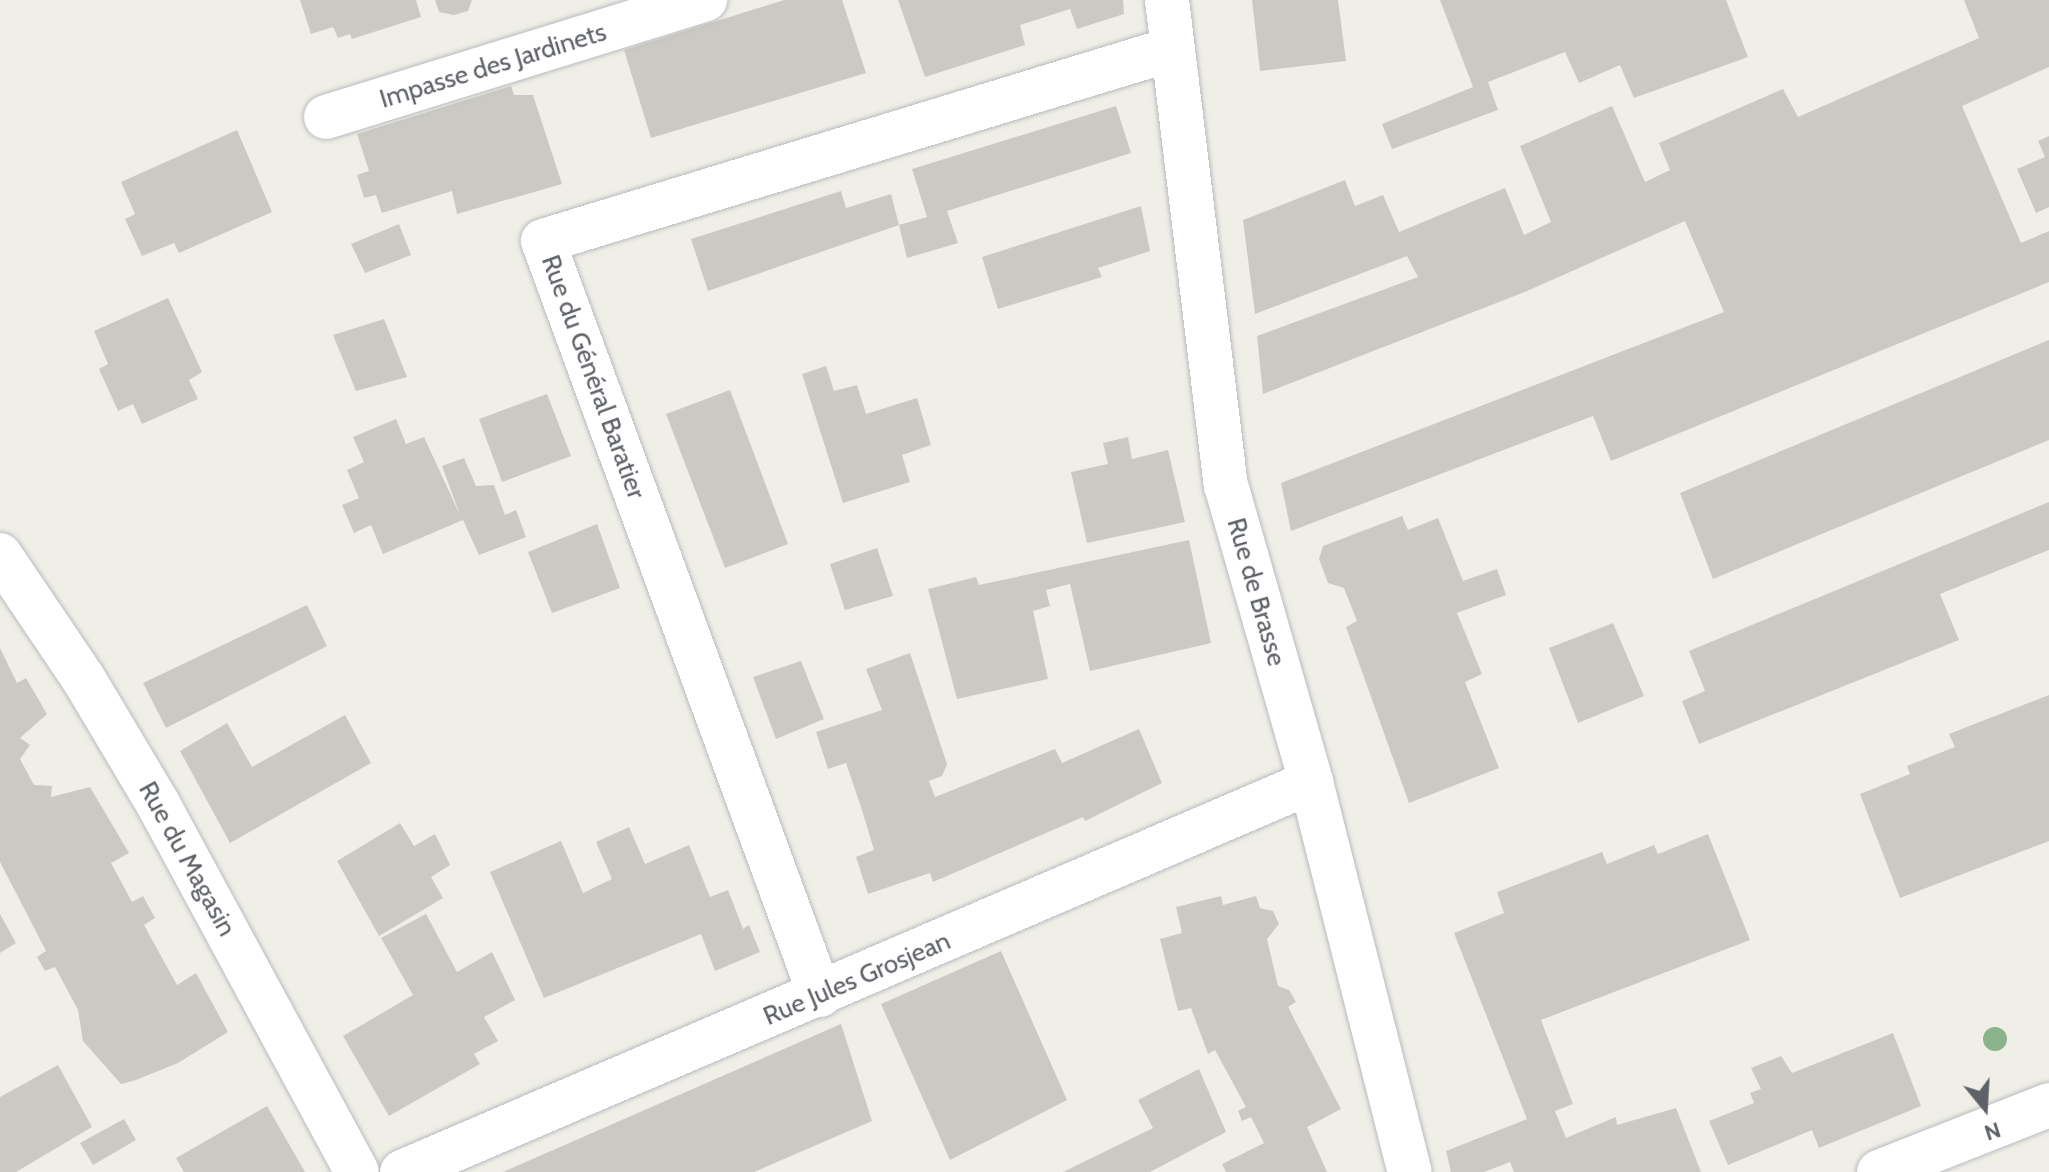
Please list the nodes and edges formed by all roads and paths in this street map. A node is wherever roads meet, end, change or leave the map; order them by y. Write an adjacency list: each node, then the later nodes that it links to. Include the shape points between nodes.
1 (705, 0): 4 (street, Impasse des Jardinets)
2 (1167, 0): 3 (street, Rue de Brasse)
3 (1172, 49): 6 (street, Rue de Brasse, via 1226,485); 7 (street, Rue du Général Baratier, via 543,241)
4 (326, 117)
5 (0, 555): 9 (street, Rue du Magasin, via 83,678 158,804)
6 (1311, 782): 7 (street, Rue Jules Grosjean); 11 (street, Rue de Brasse)
7 (820, 995): 10 (street, Rue Jules Grosjean)
8 (2049, 1105): 12 (street)
9 (357, 1172)
10 (402, 1172)
11 (1410, 1172)
12 (1879, 1172)

